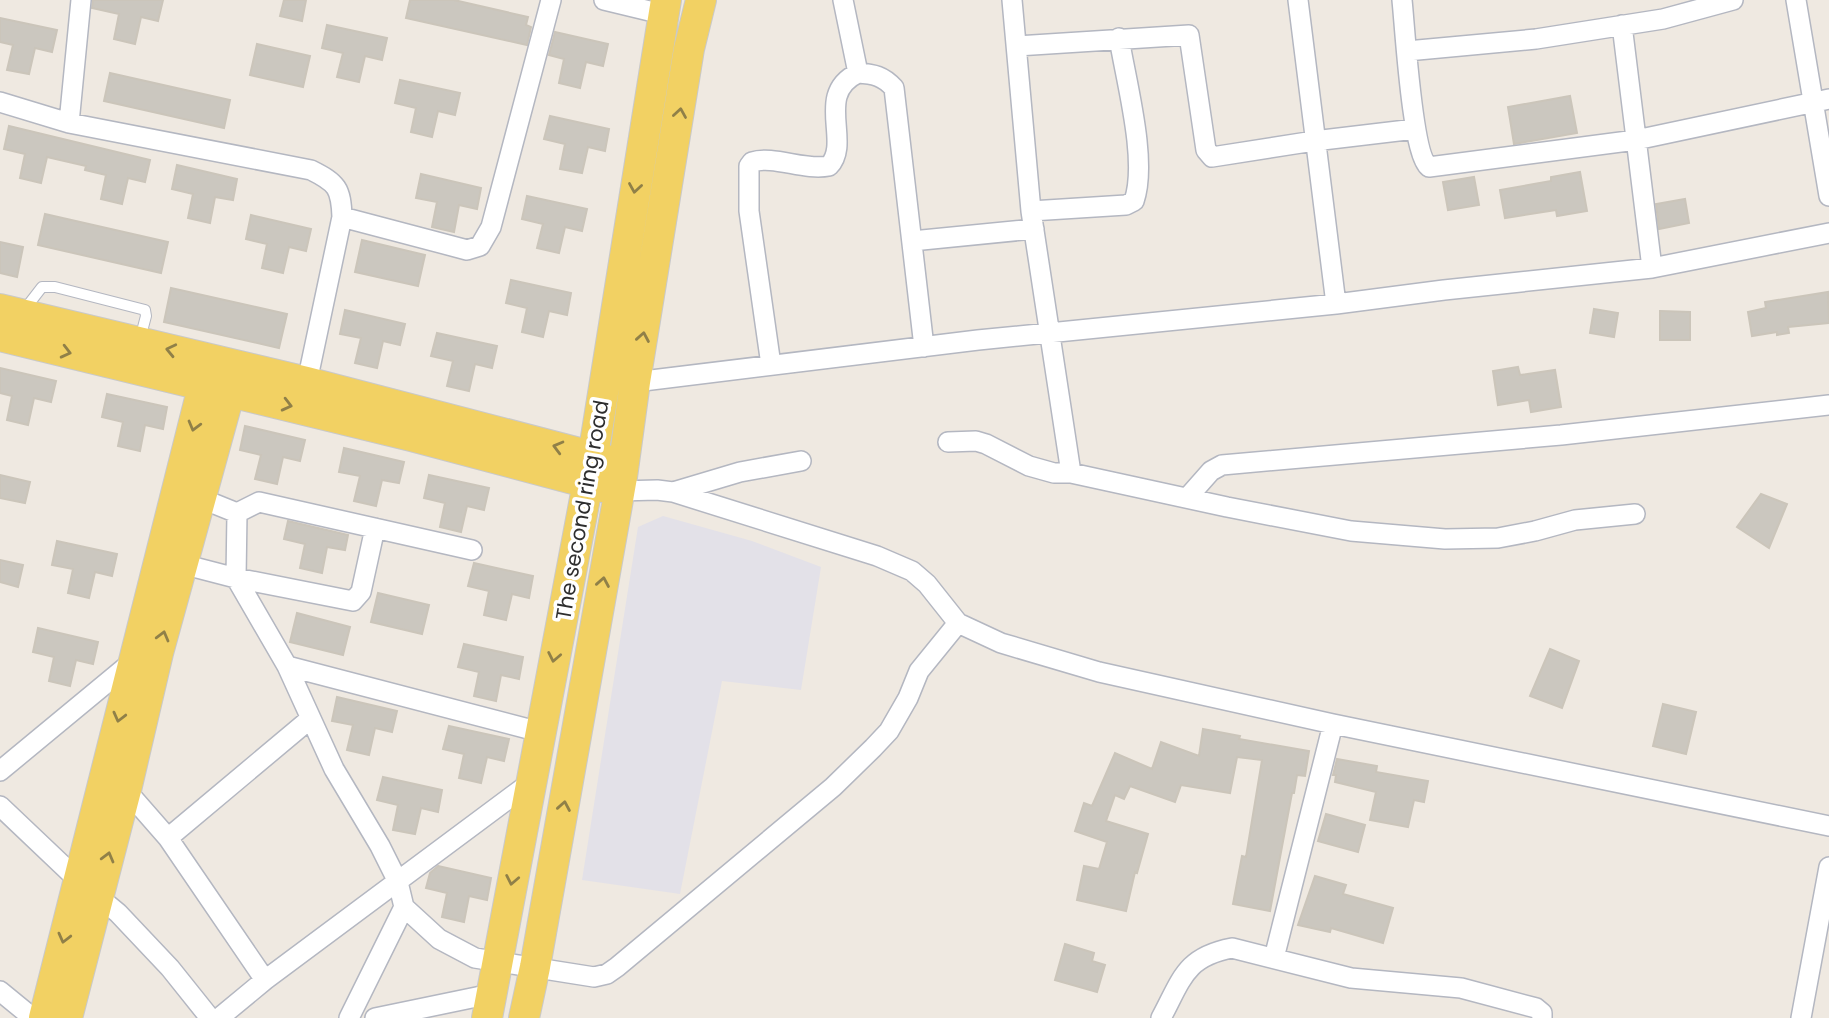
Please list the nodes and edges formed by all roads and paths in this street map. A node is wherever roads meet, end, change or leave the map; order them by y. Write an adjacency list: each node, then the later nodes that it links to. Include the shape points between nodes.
1 (81, 0): 19 (street)
2 (551, 0): 24 (street, via 491,227 480,246 467,250)
3 (604, 0): 11 (street)
4 (701, 0): 37 (main road, The second ring road, one-way to 4)
5 (843, 0): 16 (street)
6 (1012, 0): 14 (street)
7 (1298, 0): 22 (street)
8 (1402, 0): 15 (street)
9 (1733, 0): 12 (street)
10 (1796, 0): 17 (street)
11 (664, 7): 41 (main road, The second ring road, one-way to 41)
12 (1622, 25): 15 (street, via 1536,39); 21 (street)
13 (1119, 38): 14 (street); 22 (street, via 1190,36 1206,150 1212,157); 25 (street, via 1135,124 1138,180 1134,201)
14 (1017, 46): 25 (street)
15 (1408, 51): 20 (street)
16 (858, 73): 27 (street, via 876,74 894,88); 34 (street, via 845,79 839,89 834,162 807,167 760,160 749,166 749,211)
17 (1821, 101): 21 (street); 23 (street)
18 (0, 102): 19 (street)
19 (69, 123): 24 (street, via 311,170 340,191)
20 (1415, 129): 21 (street, via 1423,162 1429,167); 22 (street)
21 (1636, 139): 28 (street)
22 (1314, 141): 29 (street)
23 (1829, 196)
24 (342, 217): 36 (street)
25 (1032, 220): 27 (street); 31 (street)
26 (1829, 233): 28 (street)
27 (912, 241): 33 (street)
28 (1652, 268): 29 (street)
29 (1336, 304): 31 (street)
30 (10, 312): 35 (main road, one-way to 30, via 139,343)
31 (1050, 334): 33 (street); 42 (street)
32 (0, 336): 35 (main road, one-way to 35)
33 (924, 347): 34 (street)
34 (771, 365): 37 (street)
35 (221, 376): 36 (main road); 41 (main road, one-way to 41, via 530,467); 46 (main road); 54 (main road, one-way to 54)
36 (307, 382): 41 (main road, one-way to 36)
37 (635, 382): 43 (main road, The second ring road)
38 (1829, 405): 45 (street, via 1560,436 1222,465)
39 (948, 442): 42 (street, via 976,441 1029,466)
40 (801, 461): 44 (street)
41 (590, 470): 43 (main road); 58 (main road, The second ring road, one-way to 58)
42 (1071, 473): 45 (street)
43 (622, 478): 44 (street); 71 (main road, The second ring road, one-way to 43)
44 (665, 491): 53 (street, via 912,571)
45 (1188, 497): 48 (street, via 1351,531 1445,539 1498,538 1575,520)
46 (200, 498): 47 (street); 51 (main road)
47 (237, 513): 49 (street, via 258,502); 52 (street)
48 (1634, 514)
49 (375, 528): 50 (street); 52 (street, via 361,593 353,601)
50 (472, 550)
51 (182, 564): 52 (street); 61 (main road, one-way to 51)
52 (236, 578): 55 (street)
53 (958, 623): 57 (street, via 1002,643 1099,672); 71 (street, via 919,671 889,731 863,758 617,967 594,977)
54 (133, 661): 59 (street); 67 (main road, one-way to 67)
55 (287, 666): 56 (street); 58 (street)
56 (310, 719): 64 (street); 66 (street)
57 (1333, 724): 63 (street); 69 (street)
58 (540, 732): 60 (main road, The second ring road)
59 (0, 771)
60 (531, 782): 66 (street); 70 (main road, The second ring road, one-way to 70)
61 (126, 790): 64 (street); 67 (main road, one-way to 61)
62 (0, 806): 67 (street)
63 (1829, 826)
64 (168, 838): 72 (street)
65 (1829, 867): 85 (street)
66 (398, 882): 68 (street); 72 (street)
67 (88, 888): 76 (main road, one-way to 76); 77 (main road); 78 (street, via 170,968)
68 (404, 907): 70 (street, via 439,939 475,958); 80 (street)
69 (1274, 958): 83 (street, via 1232,947 1214,951 1188,967); 84 (street, via 1351,978 1461,988 1536,1008)
70 (496, 963): 71 (street); 74 (main road, The second ring road)
71 (535, 967): 82 (main road, The second ring road)
72 (265, 980): 79 (street)
73 (0, 991): 75 (street)
74 (489, 1006): 81 (street)
75 (33, 1018)
76 (44, 1018)
77 (67, 1018)
78 (210, 1018)
79 (219, 1018)
80 (349, 1018)
81 (375, 1018)
82 (524, 1018)
83 (1161, 1018)
84 (1542, 1018)
85 (1801, 1018)

